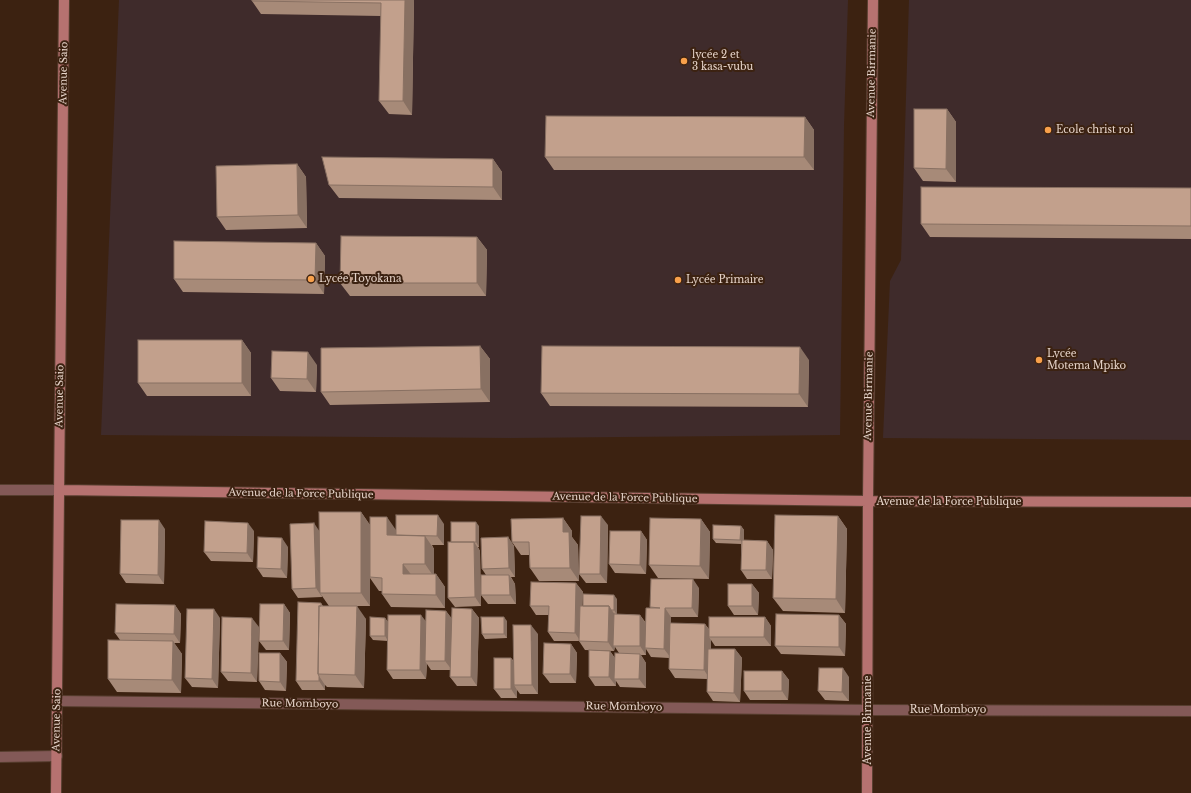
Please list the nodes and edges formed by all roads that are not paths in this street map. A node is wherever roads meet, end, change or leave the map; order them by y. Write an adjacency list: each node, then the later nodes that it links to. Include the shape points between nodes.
1 (64, 0): 4 (street, Avenue Saio)
2 (873, 0): 5 (street, Avenue Birmanie)
3 (0, 490): 4 (street)
4 (59, 490): 5 (street, Avenue de la Force Publique); 7 (street, Avenue Saio)
5 (868, 501): 6 (street, Avenue de la Force Publique); 8 (street, Avenue Birmanie)
6 (1191, 502)
7 (57, 701): 8 (street, Rue Momboyo); 11 (street, Avenue Saio)
8 (868, 710): 9 (street, Rue Momboyo); 13 (street, Avenue Birmanie)
9 (1191, 711)
10 (0, 756): 11 (street)
11 (57, 756): 12 (street, Avenue Saio)
12 (56, 793)
13 (867, 793)

